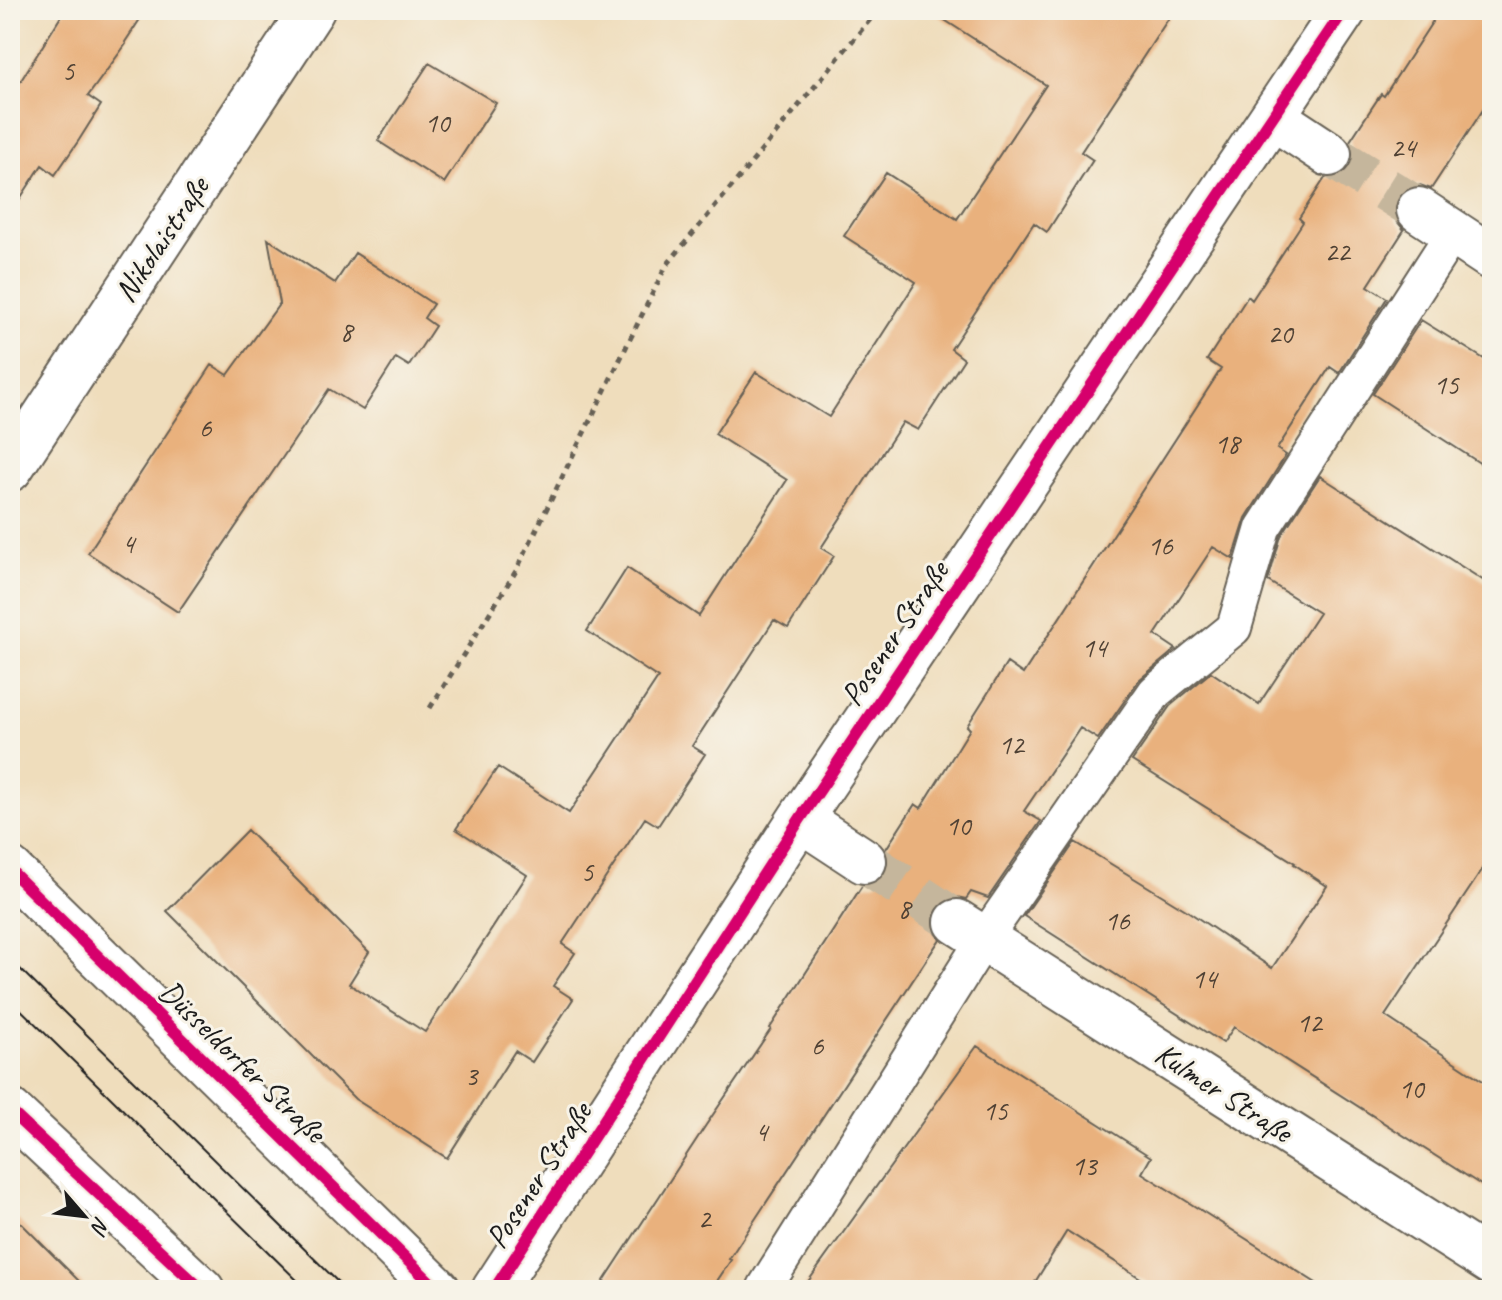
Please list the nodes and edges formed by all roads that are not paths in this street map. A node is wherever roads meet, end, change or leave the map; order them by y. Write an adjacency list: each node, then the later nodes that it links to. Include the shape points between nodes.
1 (312, 10): 7 (street, Nikolaistraße)
2 (1344, 10): 3 (street, Posener Straße)
3 (1273, 117): 4 (street); 8 (street, Posener Straße)
4 (1329, 154)
5 (1436, 222): 6 (street); 11 (lane, via 1263,528 1234,628 1155,692)
6 (1492, 258)
7 (10, 469)
8 (800, 819): 9 (street); 17 (street, Posener Straße)
9 (864, 861)
10 (10, 870): 16 (street, Düsseldorfer Straße)
11 (970, 930): 13 (street, Kulmer Straße); 14 (lane)
12 (10, 1111): 15 (street)
13 (1492, 1263)
14 (765, 1287)
15 (202, 1290)
16 (438, 1290)
17 (494, 1290)

